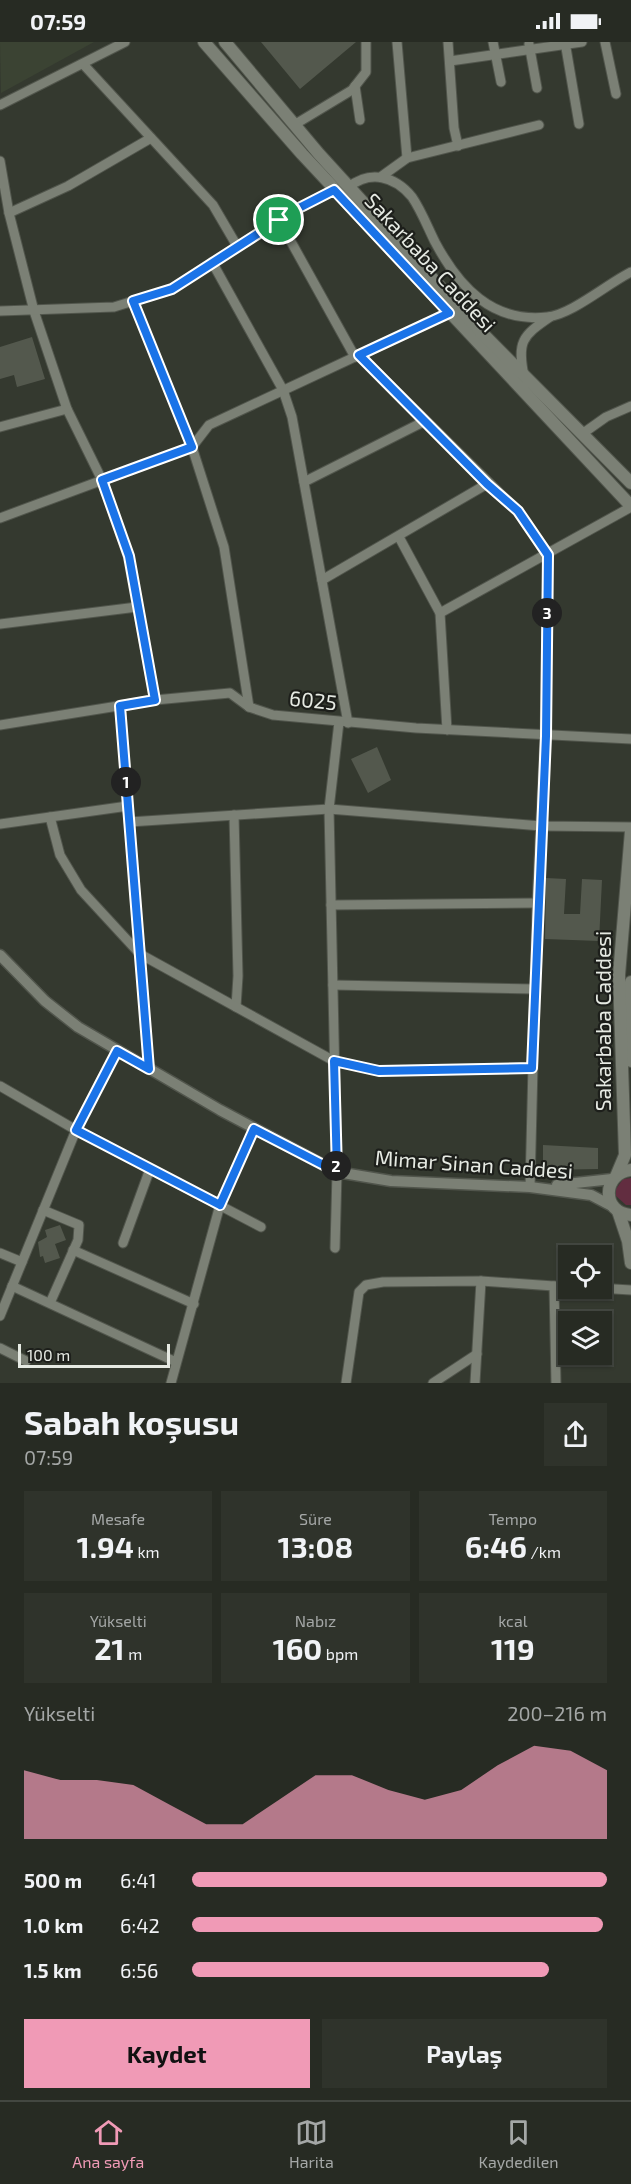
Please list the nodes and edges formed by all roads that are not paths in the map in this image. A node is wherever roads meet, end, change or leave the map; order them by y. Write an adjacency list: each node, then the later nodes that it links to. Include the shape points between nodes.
1 (126, 42): 14 (street)
2 (204, 42): 31 (main road, Sakarbaba Caddesi)
3 (225, 42): 22 (main road, Sakarbaba Caddesi)
4 (366, 42): 16 (street, via 366,72)
5 (397, 42): 26 (street)
6 (448, 42): 13 (street)
7 (493, 42): 12 (street)
8 (582, 42): 10 (street)
9 (605, 42): 18 (street)
10 (565, 43): 11 (street); 21 (street)
11 (529, 45): 12 (street); 17 (street)
12 (496, 53): 13 (street); 15 (street)
13 (450, 61): 25 (street)
14 (83, 64): 19 (street); 24 (street)
15 (501, 82)
16 (355, 86): 20 (street); 22 (street)
17 (537, 88)
18 (616, 94)
19 (0, 105)
20 (360, 120)
21 (579, 124)
22 (294, 125): 29 (main road, Sakarbaba Caddesi)
23 (538, 125): 25 (street)
24 (151, 138): 32 (street, via 68,186); 34 (street, via 213,205)
25 (458, 146): 26 (street)
26 (407, 158): 28 (street)
27 (0, 161): 30 (street)
28 (382, 176): 29 (street, via 360,177); 41 (street, via 411,197 443,257 487,306 519,319)
29 (349, 186): 43 (main road, Sakarbaba Caddesi)
30 (2, 190): 32 (street)
31 (334, 190): 33 (street); 40 (main road, Sakarbaba Caddesi)
32 (9, 213): 39 (street)
33 (279, 220): 34 (street); 42 (street)
34 (237, 246): 35 (street)
35 (212, 262): 37 (street, via 172,289); 44 (street)
36 (631, 272): 41 (street, via 585,301)
37 (133, 301): 39 (street, via 114,307); 50 (street)
38 (0, 311): 39 (street)
39 (34, 311): 46 (street)
40 (449, 313): 42 (street); 55 (main road, Sakarbaba Caddesi)
41 (550, 317): 43 (street, via 526,334 519,354)
42 (357, 356): 44 (street); 47 (street)
43 (524, 376): 49 (main road, Sakarbaba Caddesi)
44 (283, 390): 50 (street, via 209,425); 52 (street)
45 (631, 406): 49 (street)
46 (67, 408): 48 (street); 51 (street)
47 (425, 421): 52 (street); 54 (street)
48 (0, 427)
49 (582, 434): 53 (main road, Sakarbaba Caddesi)
50 (192, 447): 51 (street); 65 (street, via 224,547)
51 (102, 480): 56 (street); 60 (street, via 129,556)
52 (304, 482): 59 (street)
53 (631, 483)
54 (487, 484): 57 (street); 58 (street, via 518,511)
55 (631, 507): 58 (street)
56 (0, 518)
57 (399, 537): 59 (street); 61 (street)
58 (548, 555): 61 (street); 69 (street)
59 (322, 580): 66 (street)
60 (137, 607): 62 (street); 63 (street)
61 (440, 613): 68 (street)
62 (0, 624)
63 (155, 700): 64 (street, 6025); 65 (street, 6025, via 230,693)
64 (120, 706): 67 (street, 6025); 71 (street)
65 (249, 707): 66 (street, 6025, via 273,715)
66 (343, 723): 68 (street, 6025); 72 (street)
67 (0, 725)
68 (447, 730): 69 (street, 6025)
69 (546, 736): 70 (street, 6025); 77 (street)
70 (631, 739)
71 (128, 806): 74 (street); 75 (street)
72 (329, 809): 73 (street); 77 (street); 80 (street)
73 (234, 815): 75 (street); 86 (street)
74 (51, 817): 76 (street); 81 (street, via 60,855 81,890)
75 (129, 822): 81 (street)
76 (0, 824)
77 (541, 826): 78 (street); 79 (street)
78 (631, 829): 98 (main road, Sakarbaba Caddesi, via 619,975 625,1155)
79 (537, 903): 80 (street); 85 (street)
80 (331, 905): 84 (street)
81 (140, 954): 86 (street); 91 (street)
82 (0, 955): 87 (street, Mimar Sinan Caddesi, via 45,1001)
83 (631, 982): 88 (main road, Sakarbaba Caddesi)
84 (333, 986): 85 (street); 89 (street)
85 (534, 989): 90 (street)
86 (236, 1007): 89 (street)
87 (117, 1051): 91 (street, Mimar Sinan Caddesi); 94 (street)
88 (631, 1053)
89 (334, 1061): 90 (street, via 379,1071); 97 (street)
90 (532, 1068): 99 (street)
91 (149, 1069): 93 (street, Mimar Sinan Caddesi)
92 (0, 1086): 94 (street)
93 (254, 1129): 97 (street, Mimar Sinan Caddesi); 100 (street)
94 (76, 1130): 95 (street); 102 (street)
95 (150, 1169): 100 (street); 105 (street)
96 (631, 1170): 98 (main road)
97 (337, 1172): 99 (street, Mimar Sinan Caddesi, via 391,1181); 106 (street)
98 (615, 1176): 99 (street); 101 (main road, Sakarbaba Caddesi, via 608,1193)
99 (530, 1186): 101 (street, Mimar Sinan Caddesi, via 591,1195)
100 (220, 1205): 104 (street); 118 (street)
101 (615, 1209): 103 (main road); 110 (main road, via 628,1241)
102 (44, 1210): 107 (street, via 79,1225); 109 (street)
103 (631, 1215)
104 (261, 1227)
105 (123, 1243)
106 (335, 1248)
107 (73, 1250): 117 (street); 118 (street)
108 (0, 1253): 109 (street)
109 (22, 1262): 112 (street)
110 (631, 1263)
111 (481, 1281): 113 (street); 121 (street); 125 (street, via 366,1285 359,1292)
112 (12, 1286): 117 (street); 119 (street)
113 (554, 1286): 114 (street); 128 (street)
114 (558, 1286)
115 (612, 1289): 116 (street)
116 (631, 1290)
117 (50, 1304): 123 (street)
118 (194, 1304): 123 (street)
119 (0, 1316)
120 (0, 1348): 122 (street)
121 (477, 1354): 126 (street); 127 (street)
122 (26, 1361)
123 (176, 1362): 124 (street)
124 (171, 1383)
125 (346, 1383)
126 (433, 1383)
127 (475, 1383)
128 (556, 1383)

